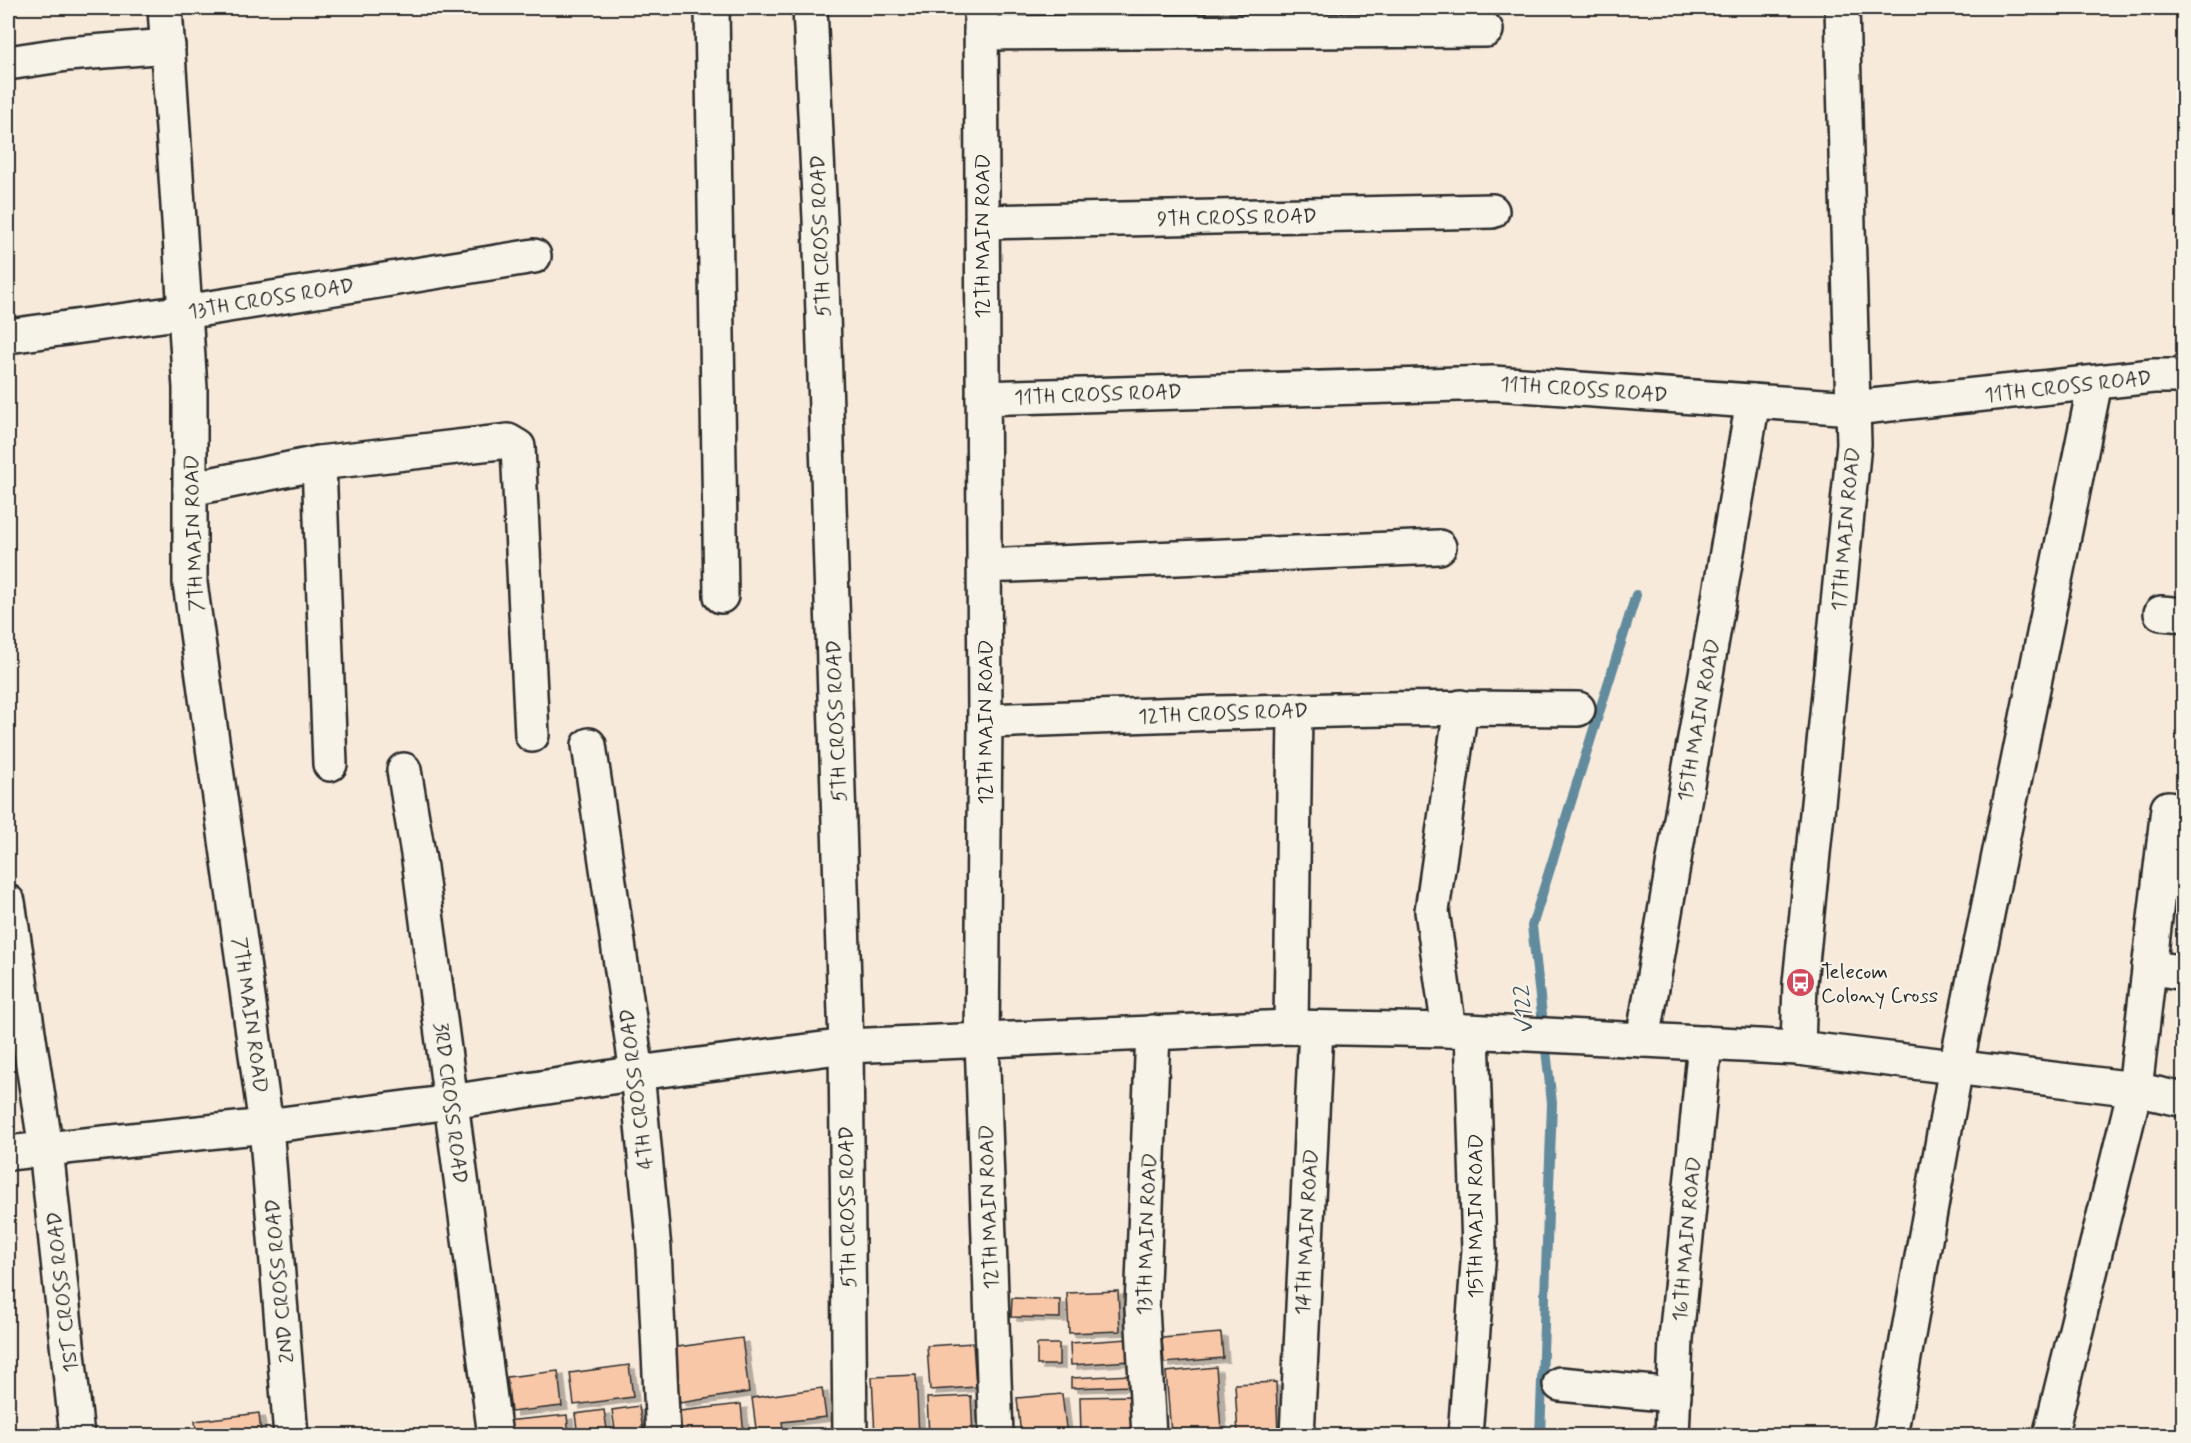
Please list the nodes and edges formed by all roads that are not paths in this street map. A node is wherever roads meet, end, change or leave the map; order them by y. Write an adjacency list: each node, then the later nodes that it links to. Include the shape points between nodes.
1 (165, 8): 7 (street, 7TH MAIN ROAD)
2 (712, 8): 23 (street)
3 (810, 8): 42 (street, 5TH CROSS ROAD)
4 (1842, 8): 18 (street, 17TH MAIN ROAD)
5 (981, 20): 6 (street); 10 (street, 12TH MAIN ROAD)
6 (1486, 30)
7 (168, 46): 8 (street); 12 (street, 7TH MAIN ROAD)
8 (8, 63)
9 (1492, 211): 10 (street, 9TH CROSS ROAD)
10 (982, 222): 16 (street, 12TH MAIN ROAD)
11 (534, 256): 12 (street, 13TH CROSS ROAD)
12 (185, 312): 13 (street, 13TH CROSS ROAD); 20 (street, 7TH MAIN ROAD)
13 (8, 336)
14 (2184, 376): 15 (street, 11TH CROSS ROAD)
15 (2095, 383): 18 (street, 11TH CROSS ROAD); 44 (street)
16 (983, 398): 17 (street, 11TH CROSS ROAD, via 1493,383); 22 (street, 12TH MAIN ROAD)
17 (1754, 401): 18 (street, 11TH CROSS ROAD); 40 (street, 15TH MAIN ROAD)
18 (1853, 408): 43 (street, 17TH MAIN ROAD, via 1854,444 1800,983)
19 (319, 463): 20 (street); 28 (street, via 508,441 518,447); 30 (street)
20 (190, 489): 49 (street, 7TH MAIN ROAD, via 190,583)
21 (1439, 547): 22 (street)
22 (984, 566): 27 (street, 12TH MAIN ROAD)
23 (721, 596)
24 (1461, 707): 25 (street, 12TH CROSS ROAD); 26 (street, 12TH CROSS ROAD); 37 (street, 15TH MAIN ROAD, via 1431,911)
25 (1578, 709)
26 (1295, 710): 27 (street, 12TH CROSS ROAD); 36 (street, 14TH MAIN ROAD)
27 (985, 721): 39 (street, 12TH MAIN ROAD)
28 (532, 735)
29 (590, 745): 45 (street, 4TH CROSS ROAD)
30 (330, 764)
31 (404, 770): 48 (street, 3RD CROSS ROAD)
32 (2184, 811): 34 (street, via 2168,808)
33 (8, 902): 50 (street)
34 (2149, 967): 35 (street); 46 (street)
35 (2184, 973)
36 (1304, 1027): 37 (street); 38 (street); 61 (street, 14TH MAIN ROAD)
37 (1461, 1031): 40 (street); 62 (street, 15TH MAIN ROAD, via 1479,1250)
38 (1153, 1032): 39 (street); 60 (street, 13TH MAIN ROAD, via 1142,1308)
39 (982, 1040): 42 (street); 59 (street, 12TH MAIN ROAD)
40 (1643, 1040): 41 (street)
41 (1705, 1043): 43 (street); 53 (street, 16TH MAIN ROAD)
42 (846, 1046): 45 (street); 58 (street, 5TH CROSS ROAD)
43 (1798, 1048): 44 (street)
44 (1956, 1067): 46 (street); 64 (street)
45 (637, 1073): 48 (street); 57 (street, 4TH CROSS ROAD, via 654,1249)
46 (2135, 1089): 47 (street); 65 (street)
47 (2184, 1100)
48 (451, 1102): 49 (street); 56 (street, 3RD CROSS ROAD)
49 (266, 1126): 50 (street); 55 (street, 2ND CROSS ROAD)
50 (46, 1149): 51 (street); 54 (street, 1ST CROSS ROAD)
51 (8, 1154)
52 (1560, 1384): 53 (street)
53 (1674, 1395): 63 (street, 16TH MAIN ROAD)
54 (77, 1436)
55 (291, 1436)
56 (495, 1436)
57 (663, 1436)
58 (850, 1436)
59 (996, 1436)
60 (1149, 1436)
61 (1297, 1436)
62 (1465, 1436)
63 (1672, 1436)
64 (1890, 1436)
65 (2050, 1436)

